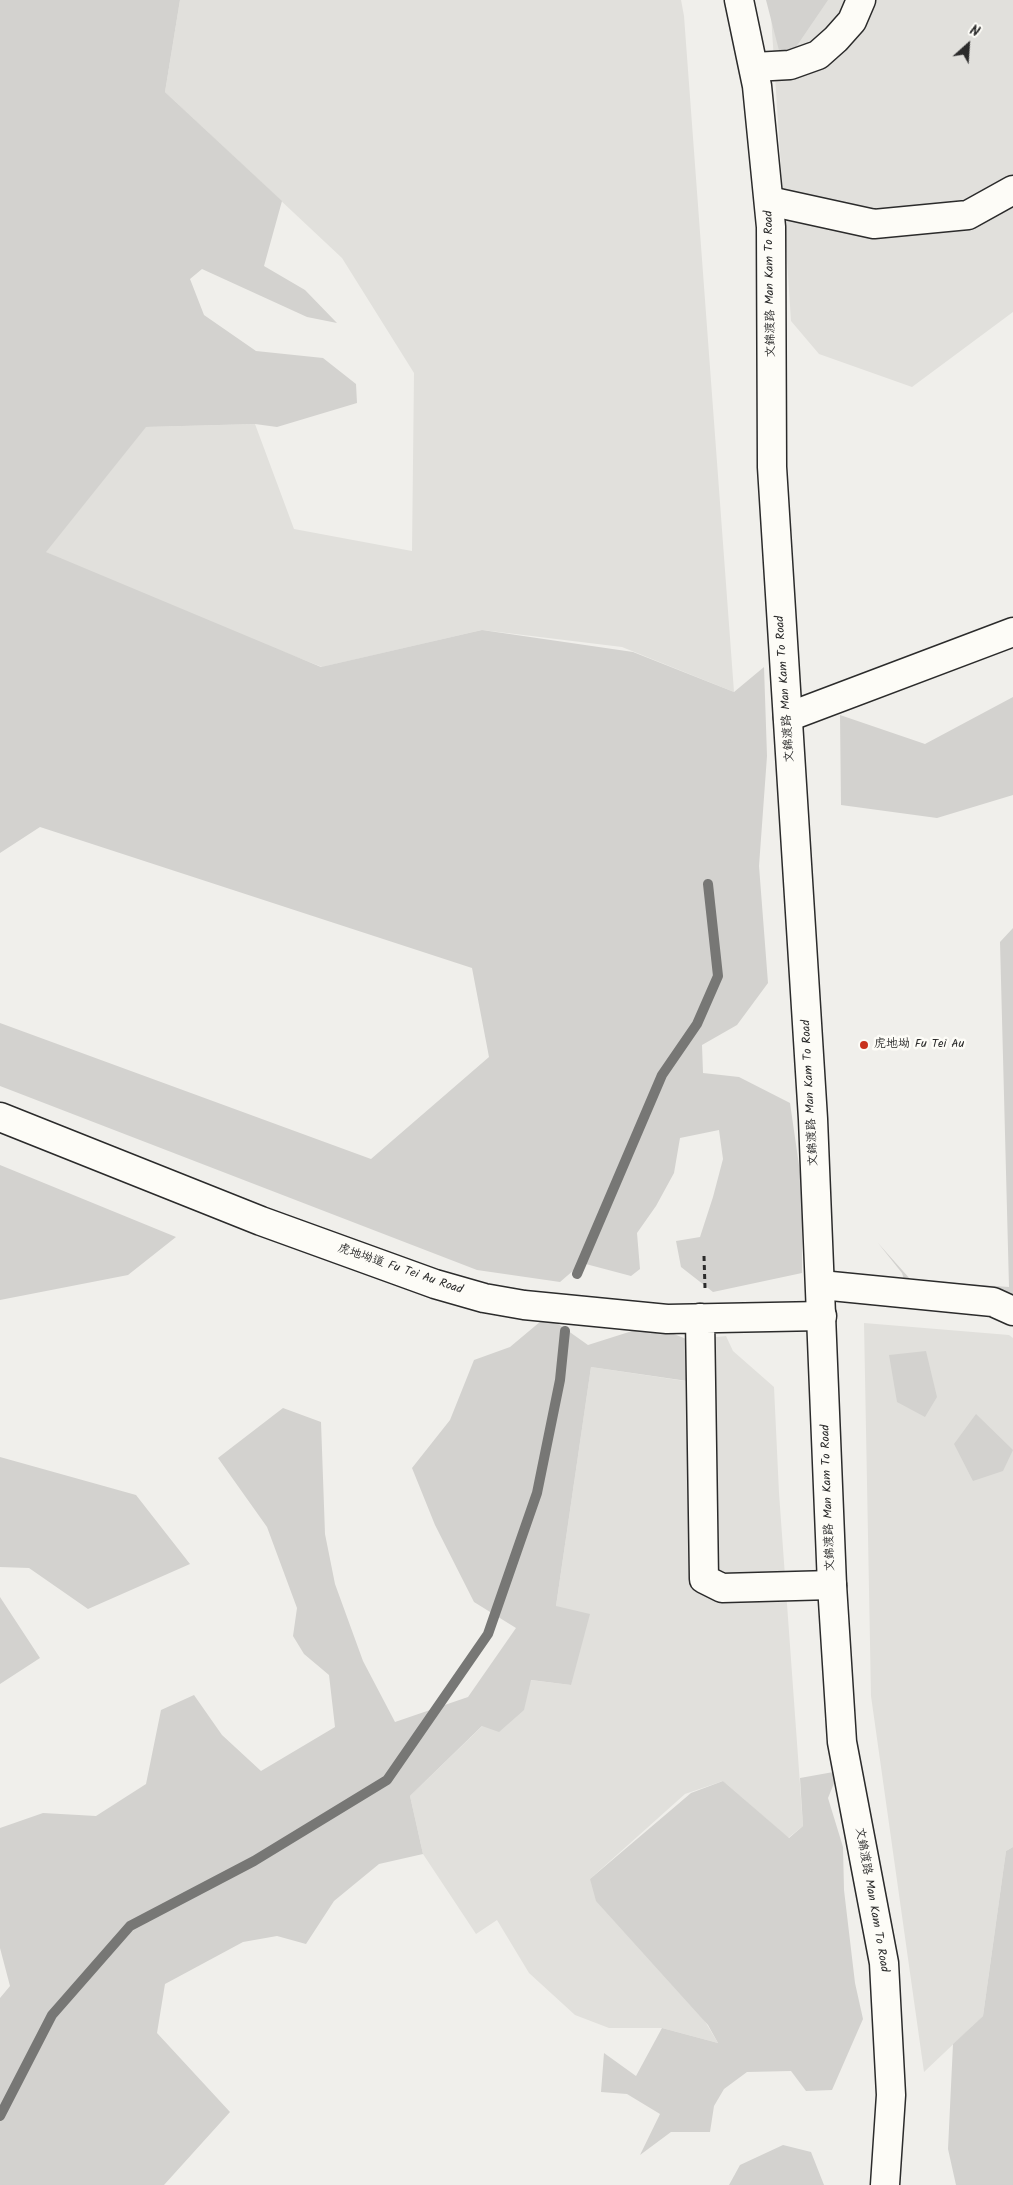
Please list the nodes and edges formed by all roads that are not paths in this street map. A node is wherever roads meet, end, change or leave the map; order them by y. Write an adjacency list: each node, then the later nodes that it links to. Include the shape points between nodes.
1 (738, 0): 3 (main road, 文錦渡路 Man Kam To Road)
2 (861, 0): 3 (main road, via 852,21 818,55 790,65)
3 (754, 67): 5 (main road, 文錦渡路 Man Kam To Road)
4 (1013, 190): 5 (main road, via 968,215 874,224)
5 (769, 201): 7 (main road, 文錦渡路 Man Kam To Road, via 772,467)
6 (1013, 632): 7 (main road)
7 (788, 717): 9 (main road, 文錦渡路 Man Kam To Road)
8 (0, 1117): 10 (main road, 虎地坳道 Fu Tei Au Road, via 261,1221 484,1298 667,1319)
9 (821, 1285): 11 (main road, via 993,1302); 12 (main road, 文錦渡路 Man Kam To Road)
10 (702, 1306): 12 (main road, 虎地坳道 Fu Tei Au Road); 13 (main road, via 704,1579 722,1588)
11 (1013, 1311)
12 (822, 1316): 13 (main road, 文錦渡路 Man Kam To Road)
13 (832, 1585): 14 (main road, 文錦渡路 Man Kam To Road, via 842,1742 884,1963 891,2095)
14 (885, 2185)

